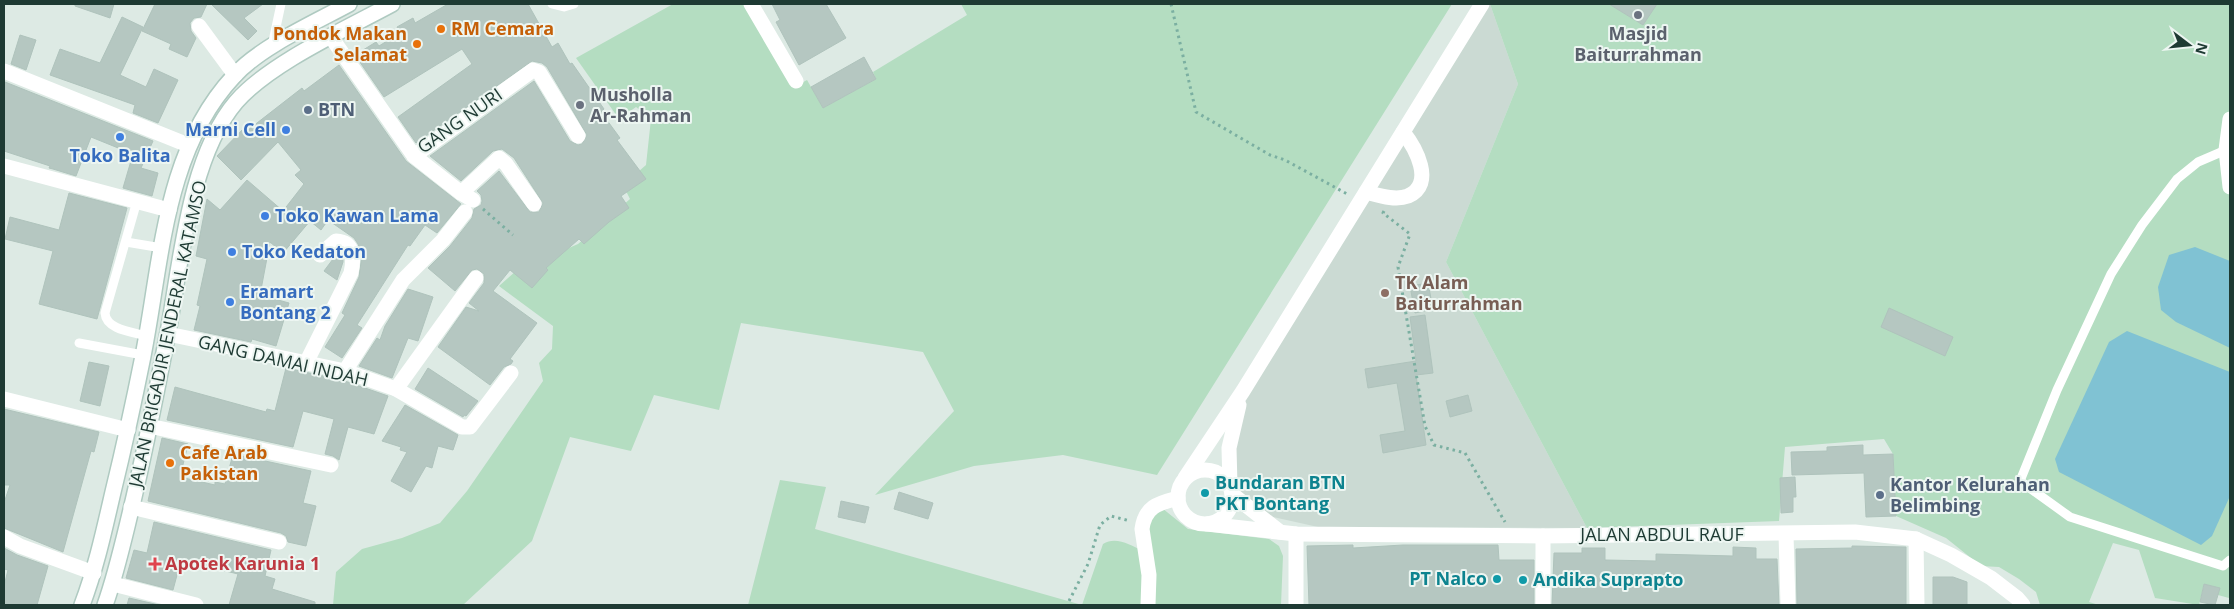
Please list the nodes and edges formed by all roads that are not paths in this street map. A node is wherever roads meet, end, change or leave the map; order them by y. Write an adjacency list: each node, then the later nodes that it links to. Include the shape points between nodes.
1 (281, 4): 10 (lane)
2 (349, 4): 10 (street, JALAN BRIGADIR JENDERAL KATAMSO)
3 (392, 4): 9 (street, JALAN BRIGADIR JENDERAL KATAMSO)
4 (552, 4): 5 (lane, via 564,8)
5 (574, 4)
6 (751, 4): 13 (street)
7 (1482, 4): 15 (street)
8 (199, 26): 12 (street)
9 (331, 37): 19 (street, GANG NURI); 31 (street, JALAN BRIGADIR JENDERAL KATAMSO, via 259,80 236,103 218,129 200,174 187,224)
10 (272, 46): 12 (street, JALAN BRIGADIR JENDERAL KATAMSO)
11 (4, 71): 17 (street)
12 (235, 75): 17 (street, JALAN BRIGADIR JENDERAL KATAMSO, via 213,103)
13 (796, 81)
14 (2230, 119): 18 (street)
15 (1403, 132): 22 (street); 22 (street, via 1414,145 1422,170 1416,190 1408,196)
16 (578, 136): 19 (street, GANG NURI, via 539,72 533,70)
17 (188, 145): 26 (street, JALAN BRIGADIR JENDERAL KATAMSO)
18 (2226, 150): 21 (street); 56 (lane, via 2198,162 2177,179 2142,225 2107,283 2056,390 2020,481 2070,517 2223,566)
19 (414, 156): 24 (street)
20 (4, 166): 23 (street)
21 (2230, 187)
22 (1363, 197): 39 (street)
23 (137, 201): 26 (street); 27 (lane)
24 (467, 202): 25 (street, via 499,158); 36 (street, via 439,244 403,280)
25 (534, 204)
26 (169, 210): 28 (street, JALAN BRIGADIR JENDERAL KATAMSO)
27 (126, 242): 28 (lane); 32 (lane, via 106,319 111,325)
28 (162, 248): 32 (street, JALAN BRIGADIR JENDERAL KATAMSO)
29 (320, 255): 35 (street, via 336,241 350,247 354,257 350,273)
30 (476, 278): 38 (street)
31 (168, 334): 35 (street, GANG DAMAI INDAH); 41 (street, JALAN BRIGADIR JENDERAL KATAMSO)
32 (147, 336): 34 (street, JALAN BRIGADIR JENDERAL KATAMSO)
33 (79, 344): 34 (lane)
34 (143, 355): 42 (street, JALAN BRIGADIR JENDERAL KATAMSO)
35 (306, 363): 36 (street, GANG DAMAI INDAH)
36 (345, 371): 38 (street, GANG DAMAI INDAH)
37 (511, 373): 38 (street, GANG DAMAI INDAH, via 467,428)
38 (396, 389)
39 (1243, 391): 44 (street); 45 (street, via 1229,448)
40 (4, 399): 42 (street)
41 (149, 426): 43 (street); 47 (street, JALAN BRIGADIR JENDERAL KATAMSO)
42 (128, 430): 57 (street, JALAN BRIGADIR JENDERAL KATAMSO)
43 (331, 465)
44 (1185, 478): 45 (street, via 1204,469 1215,471 1224,476); 46 (street)
45 (1232, 490): 48 (street, via 1231,506 1226,515); 49 (street)
46 (1178, 498): 48 (street, via 1187,517 1196,523); 62 (street, via 1157,504 1143,525 1149,575)
47 (131, 507): 55 (street); 58 (street, JALAN BRIGADIR JENDERAL KATAMSO)
48 (1207, 524): 49 (street, JALAN ABDUL RAUF)
49 (1280, 532): 50 (street, JALAN ABDUL RAUF)
50 (1296, 534): 52 (street, JALAN ABDUL RAUF); 63 (street)
51 (1786, 534): 52 (street, JALAN ABDUL RAUF); 54 (street, JALAN ABDUL RAUF, via 1855,532); 65 (street)
52 (1543, 536): 64 (street)
53 (4, 538): 57 (street)
54 (1916, 539): 66 (street); 67 (street, JALAN ABDUL RAUF, via 1991,578)
55 (278, 542)
56 (2230, 560)
57 (94, 573): 59 (street, JALAN BRIGADIR JENDERAL KATAMSO)
58 (113, 584): 60 (street, JALAN BRIGADIR JENDERAL KATAMSO); 61 (street)
59 (82, 605)
60 (105, 605)
61 (196, 605)
62 (1148, 605)
63 (1296, 605)
64 (1543, 605)
65 (1788, 605)
66 (1917, 605)
67 (2023, 605)

